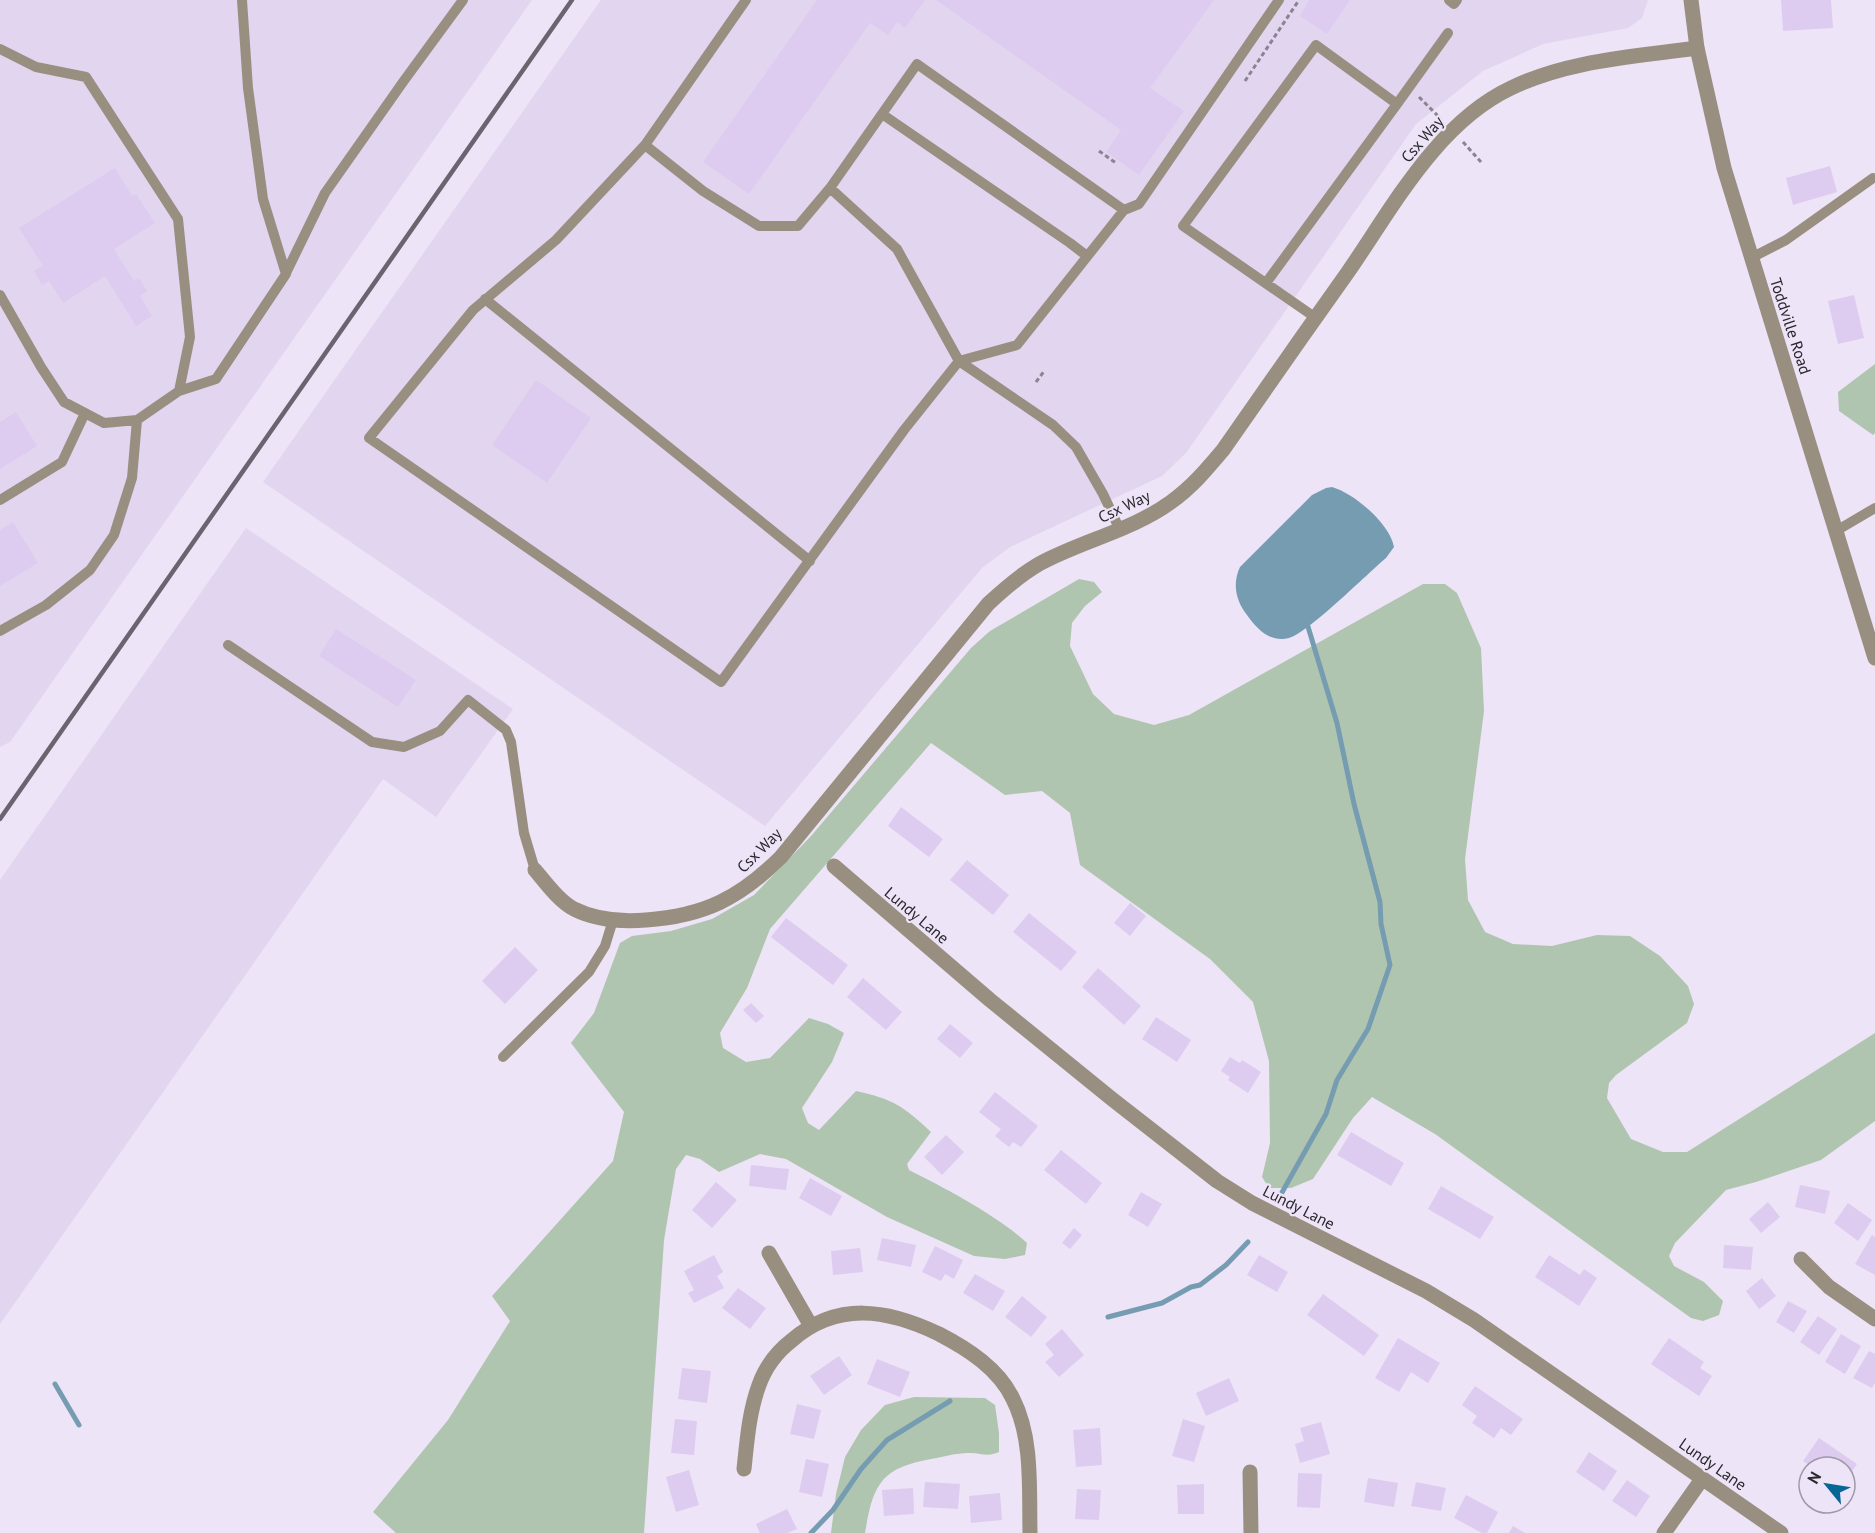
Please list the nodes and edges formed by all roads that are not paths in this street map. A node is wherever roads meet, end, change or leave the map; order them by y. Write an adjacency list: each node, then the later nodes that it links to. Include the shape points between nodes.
1 (242, 0): 19 (lane, via 248,88 263,199)
2 (463, 0): 19 (lane, via 325,193)
3 (746, 0): 13 (lane)
4 (1279, 0): 16 (lane, via 1139,204)
5 (1449, 0): 6 (lane, via 1454,4)
6 (1457, 0)
7 (1691, 0): 9 (street, Toddville Road)
8 (1448, 33): 11 (lane)
9 (1697, 48): 18 (street, Toddville Road, via 1724,168); 23 (street, Csx Way, via 1562,69 1511,88 1479,106 1422,165)
10 (0, 49): 25 (lane, via 36,67 86,78 178,219 190,337)
11 (1397, 104): 20 (lane); 20 (lane, via 1316,45 1183,226)
12 (882, 114): 15 (lane); 16 (lane, via 917,64); 17 (lane)
13 (645, 145): 15 (lane, via 703,191 759,226 798,226); 22 (lane, via 556,240)
14 (1873, 178): 18 (lane, via 1786,240)
15 (830, 188): 24 (lane, via 897,249)
16 (1124, 210): 17 (lane)
17 (1087, 256): 24 (lane, via 1017,345)
18 (1751, 258): 31 (street, Toddville Road)
19 (286, 273): 25 (lane, via 216,380)
20 (1266, 283): 23 (lane)
21 (0, 295): 26 (lane, via 64,402)
22 (485, 299): 32 (lane); 32 (lane, via 369,438 721,682)
23 (1316, 318): 30 (street, Csx Way, via 1223,450 1194,484 1170,503)
24 (959, 361): 30 (lane, via 1053,425 1076,447); 32 (lane)
25 (179, 391): 27 (lane)
26 (85, 413): 27 (lane, via 104,423); 28 (lane, via 62,462)
27 (137, 420): 33 (lane, via 132,478 114,535 90,570 46,605)
28 (0, 500)
29 (1875, 508): 31 (lane)
30 (1119, 528): 38 (street, Csx Way, via 1038,565 988,603 781,857 746,888 677,918)
31 (1836, 531): 35 (street, Toddville Road)
32 (810, 561)
33 (0, 631)
34 (228, 645): 37 (lane, via 372,742 404,747 440,731 468,700 506,730 511,742 524,832)
35 (1875, 658)
36 (834, 866): 46 (street, Lundy Lane, via 999,1007 1217,1181 1474,1320)
37 (535, 870): 38 (street, Csx Way, via 573,908)
38 (613, 920): 39 (lane, via 605,946 589,972)
39 (503, 1057)
40 (769, 1253): 43 (street)
41 (1801, 1259): 42 (street, via 1829,1287)
42 (1875, 1318)
43 (811, 1326): 44 (street, via 783,1348 760,1382 753,1403); 47 (street, via 842,1314 868,1312 897,1317 951,1341 989,1367 1005,1384 1022,1421)
44 (744, 1469)
45 (1250, 1472): 48 (street)
46 (1702, 1479): 49 (street); 50 (street, Lundy Lane)
47 (1030, 1533)
48 (1251, 1533)
49 (1664, 1533)
50 (1781, 1533)

